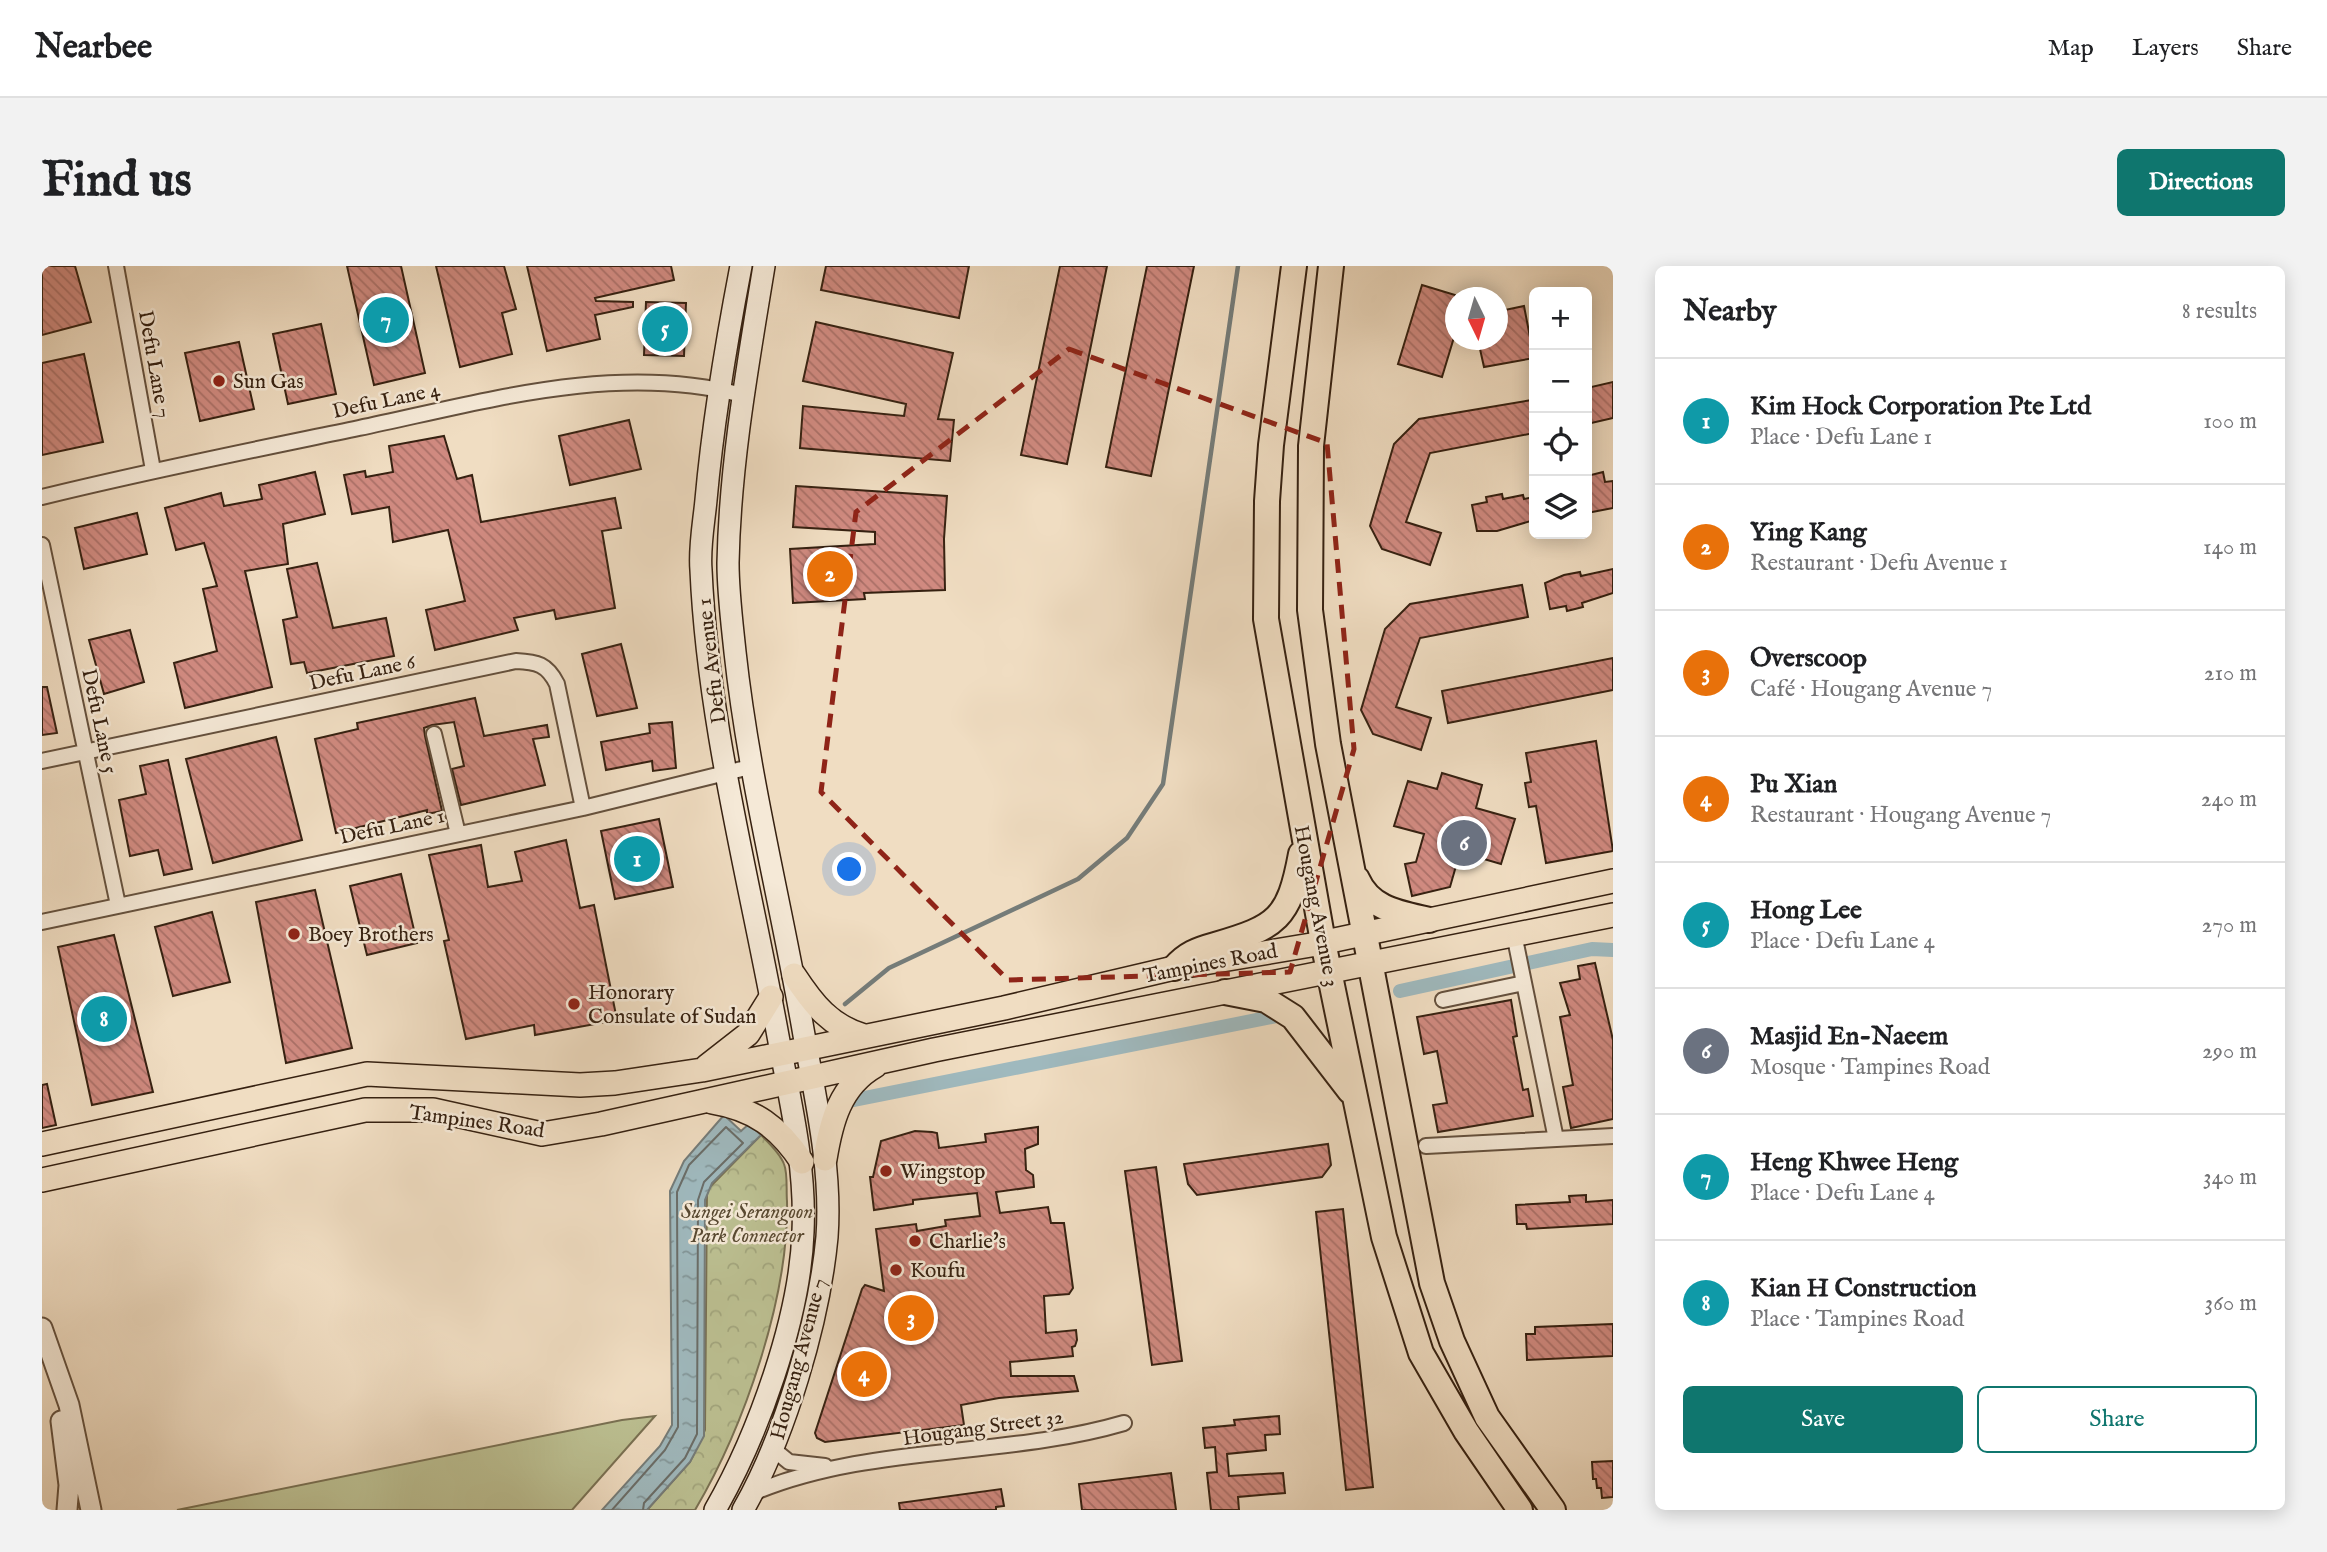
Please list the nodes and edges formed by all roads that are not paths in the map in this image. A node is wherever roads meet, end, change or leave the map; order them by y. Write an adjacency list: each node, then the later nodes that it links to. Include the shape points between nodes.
1 (116, 266): 10 (street, Defu Lane 7)
2 (741, 266): 8 (main road, Defu Avenue 1)
3 (764, 266): 9 (main road, Defu Avenue 1)
4 (1294, 266): 7 (highway, Hougang Avenue 3)
5 (1317, 266): 7 (highway)
6 (1331, 266): 21 (highway, Hougang Avenue 3, via 1311,446 1310,610)
7 (1290, 294): 20 (highway, Hougang Avenue 3, via 1268,490 1266,618)
8 (718, 388): 9 (street, Defu Lane 4); 10 (street, Defu Lane 4, via 608,382 524,391); 17 (main road, Defu Avenue 1, via 700,567)
9 (742, 395): 16 (main road, Defu Avenue 1, via 728,566)
10 (153, 470): 11 (street, Defu Lane 4)
11 (42, 497)
12 (42, 545): 14 (street, Defu Lane 5)
13 (434, 734): 19 (street)
14 (85, 752): 15 (street, Defu Lane 6); 18 (street, Defu Lane 6, via 516,661 537,662 550,670 557,684); 23 (street, Defu Lane 5)
15 (42, 761)
16 (750, 767): 17 (street, Defu Lane 1); 33 (main road, Defu Avenue 1)
17 (726, 772): 18 (street, Defu Lane 1); 36 (main road, Defu Avenue 1)
18 (583, 808): 19 (street, Defu Lane 1)
19 (458, 834): 23 (street, Defu Lane 1)
20 (1304, 836): 28 (highway, Hougang Avenue 3); 31 (highway, via 1294,890 1283,912 1248,936 1185,956)
21 (1350, 862): 25 (highway, via 1372,902); 27 (highway, Hougang Avenue 3)
22 (1613, 881): 25 (main road, Tampines Road)
23 (118, 905): 26 (street, Defu Lane 1)
24 (1613, 915): 29 (main road, Tampines Road)
25 (1429, 920): 27 (main road, Tampines Road)
26 (42, 922)
27 (1364, 933): 28 (main road, Tampines Road); 30 (highway, Hougang Avenue 3)
28 (1323, 943): 31 (main road, Tampines Road); 32 (highway, Hougang Avenue 3)
29 (1516, 946): 30 (main road, Tampines Road); 34 (street)
30 (1370, 963): 32 (main road, Tampines Road); 64 (highway, Hougang Avenue 3, via 1436,1294 1488,1418)
31 (1174, 968): 38 (main road, Tampines Road)
32 (1329, 972): 35 (main road, Tampines Road); 45 (highway, Hougang Avenue 3)
33 (794, 975): 38 (main road, via 821,1013 845,1030); 39 (main road, Defu Avenue 1)
34 (1523, 980): 37 (street); 48 (street)
35 (1225, 992): 41 (main road, Tampines Road); 45 (highway, via 1266,1000 1287,1012)
36 (771, 997): 40 (main road, Defu Avenue 1); 42 (main road, via 748,1034)
37 (1443, 1000)
38 (864, 1036): 39 (main road, Tampines Road)
39 (806, 1047): 40 (main road, Tampines Road); 43 (main road)
40 (781, 1052): 42 (main road, Tampines Road); 44 (main road)
41 (884, 1061): 43 (main road, Tampines Road); 51 (main road, via 859,1076 845,1094 830,1125)
42 (702, 1070): 49 (main road, Tampines Road, via 580,1085 367,1074)
43 (812, 1077): 44 (main road, Tampines Road); 51 (main road, Hougang Avenue 7)
44 (787, 1082): 46 (main road, Tampines Road); 52 (main road, Hougang Avenue 7)
45 (1355, 1097): 63 (highway, Hougang Avenue 3, via 1384,1237 1420,1353)
46 (702, 1100): 52 (main road, via 730,1105 769,1122); 53 (main road, Tampines Road, via 542,1134 433,1110 365,1110)
47 (1613, 1136): 48 (street)
48 (1556, 1139): 50 (street)
49 (42, 1144)
50 (1426, 1146)
51 (825, 1159): 57 (main road, Hougang Avenue 7, via 827,1235 818,1295)
52 (802, 1162): 62 (main road, Hougang Avenue 7, via 803,1234 795,1292 756,1426)
53 (42, 1180)
54 (42, 1328): 61 (street, via 69,1405)
55 (42, 1363): 60 (street, via 65,1443)
56 (1124, 1423): 58 (street, Hougang Street 32, via 1048,1440)
57 (773, 1448): 58 (street, Hougang Street 32, via 789,1462); 59 (main road, Hougang Avenue 7)
58 (847, 1466): 59 (street, Hougang Street 32)
59 (748, 1501)
60 (67, 1510)
61 (91, 1510)
62 (715, 1510)
63 (1520, 1510)
64 (1553, 1510)

